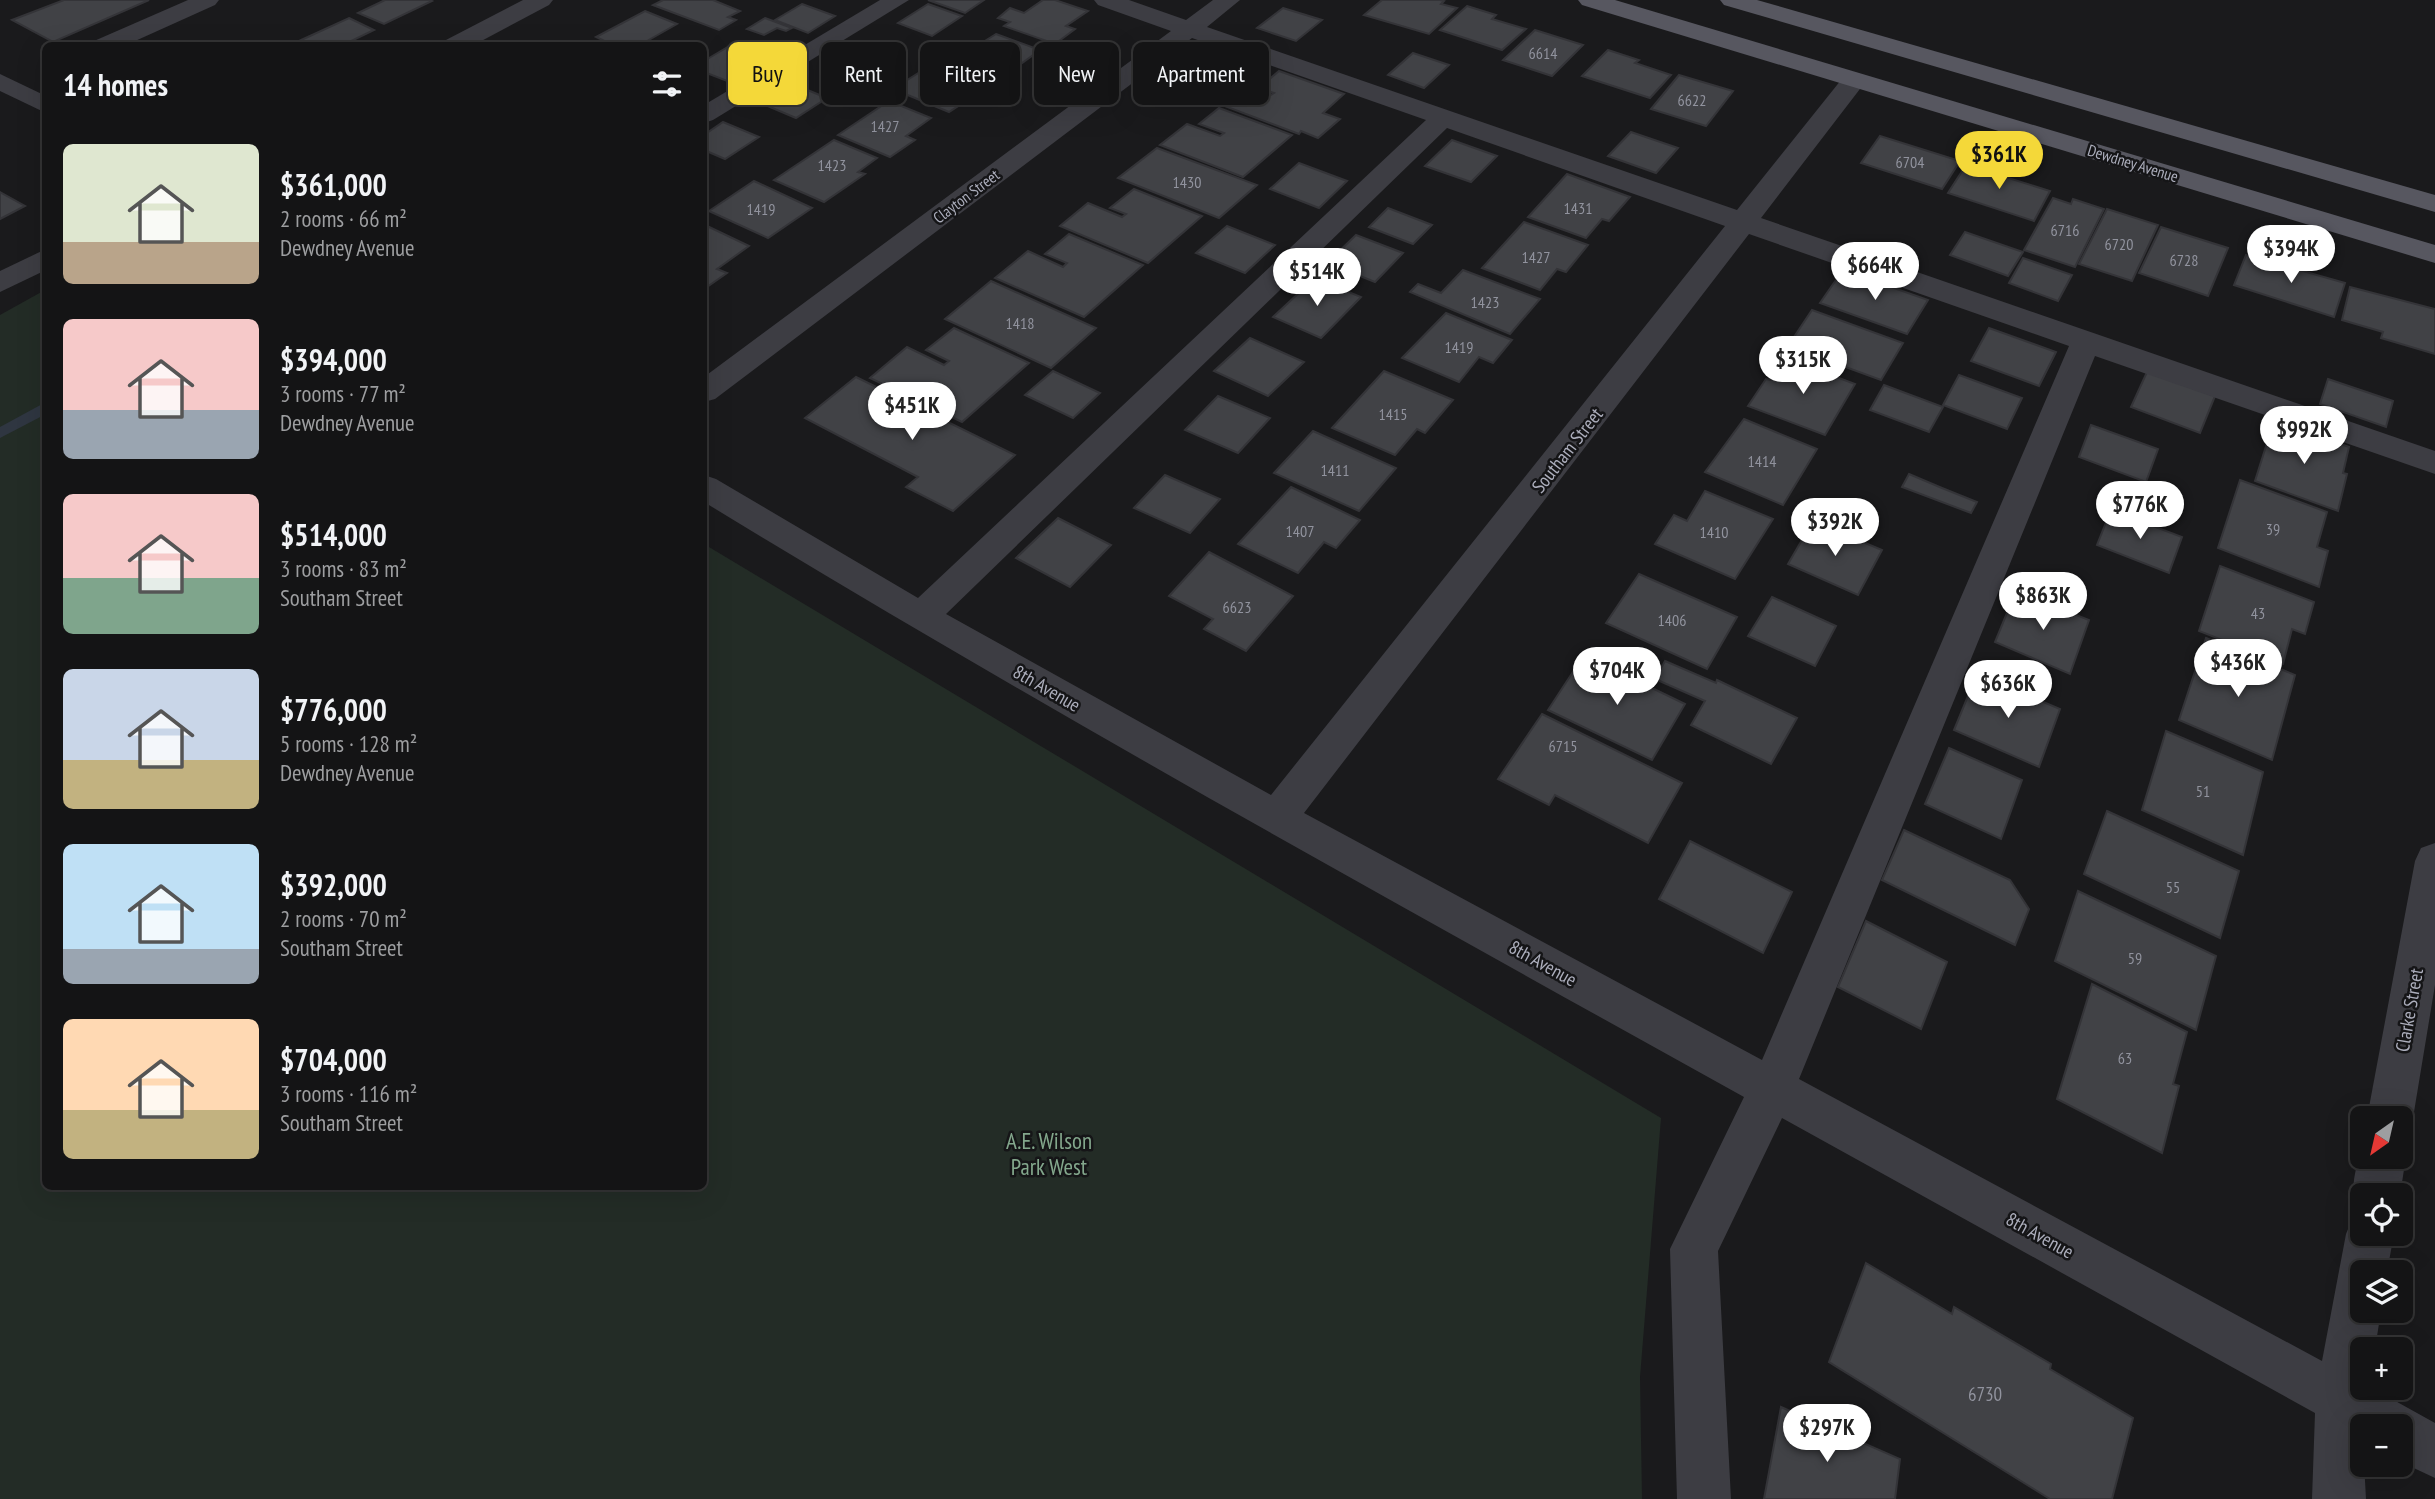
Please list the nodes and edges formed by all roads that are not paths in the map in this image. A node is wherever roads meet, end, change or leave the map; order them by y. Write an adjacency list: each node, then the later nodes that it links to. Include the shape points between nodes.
1 (207, 0): 9 (street)
2 (541, 0): 10 (street)
3 (897, 0): 15 (street)
4 (1106, 0): 8 (street)
5 (1228, 0): 8 (street, Clayton Street)
6 (1590, 0): 12 (main road, Dewdney Avenue)
7 (1732, 0): 17 (main road)
8 (1190, 29): 16 (street); 23 (street, Clayton Street)
9 (112, 42)
10 (461, 42)
11 (34, 76): 13 (street)
12 (1854, 79): 18 (street, Southam Street); 19 (main road, Dewdney Avenue)
13 (3, 86): 14 (street)
14 (42, 104)
15 (707, 113)
16 (1444, 117): 18 (street); 26 (street)
17 (2435, 204)
18 (1745, 222): 22 (street); 27 (street, Southam Street)
19 (2435, 254)
20 (42, 260): 21 (street)
21 (0, 283)
22 (2086, 341): 24 (street); 29 (street)
23 (707, 390)
24 (2435, 463)
25 (707, 489): 26 (street, 8th Avenue)
26 (921, 617): 27 (street, 8th Avenue)
27 (1278, 818): 29 (street, 8th Avenue)
28 (2435, 861): 30 (street, Clarke Street)
29 (1772, 1089): 32 (street, 8th Avenue); 36 (street, via 1694,1250)
30 (2392, 1106)
31 (2354, 1323): 32 (street)
32 (2341, 1399): 33 (street, 8th Avenue); 37 (street)
33 (2368, 1414)
34 (2413, 1440): 35 (street)
35 (2435, 1452)
36 (1704, 1499)
37 (2339, 1499)

